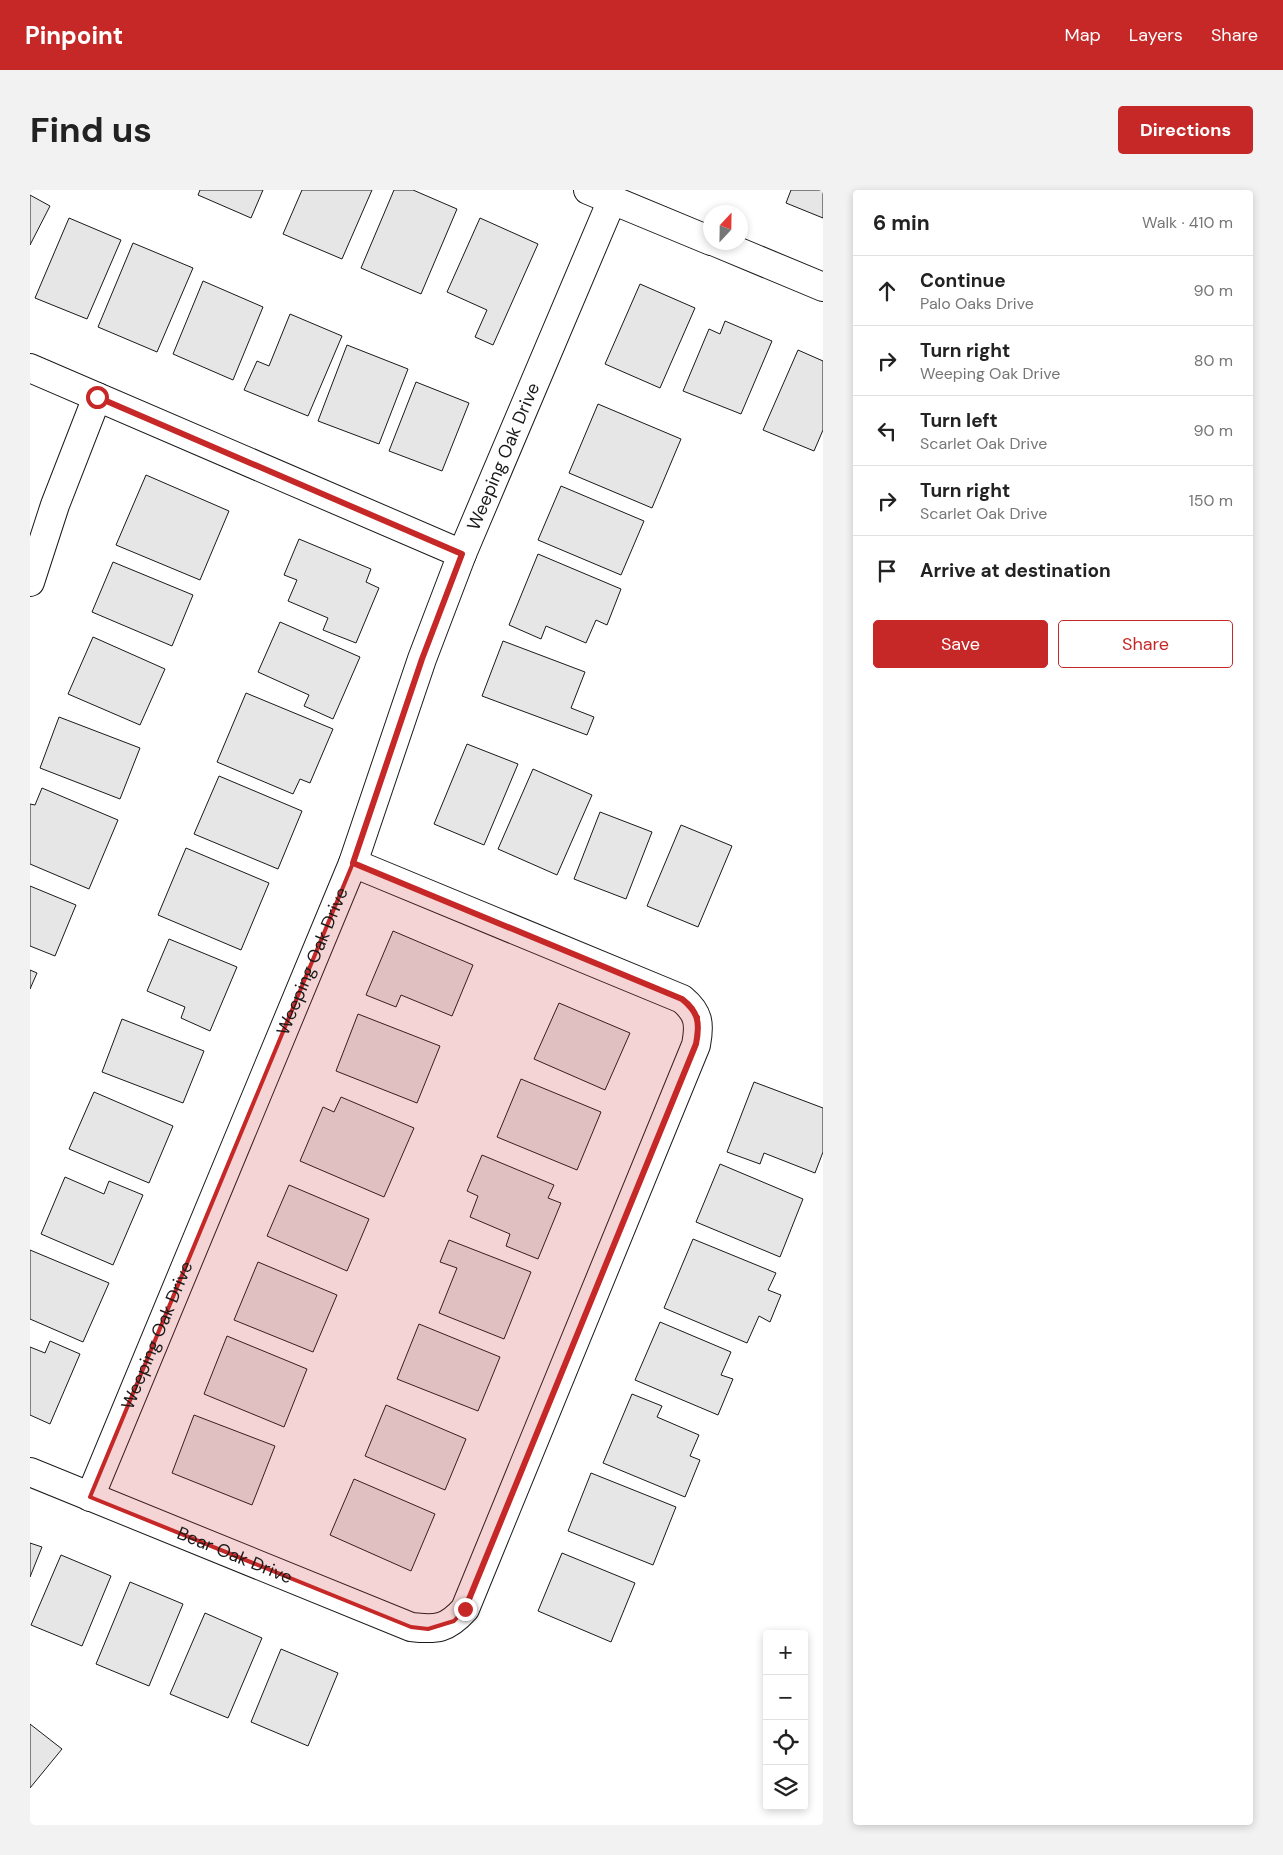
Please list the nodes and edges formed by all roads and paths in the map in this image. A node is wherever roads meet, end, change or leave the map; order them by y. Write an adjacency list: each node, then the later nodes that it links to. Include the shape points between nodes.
1 (600, 195): 2 (street); 7 (street, Weeping Oak Drive)
2 (703, 238)
3 (734, 250): 4 (street)
4 (823, 288)
5 (30, 368): 6 (street)
6 (97, 397): 7 (street); 8 (street, via 49,522)
7 (462, 554): 9 (street, Weeping Oak Drive, via 422,659)
8 (30, 582)
9 (353, 863): 11 (street, Weeping Oak Drive); 11 (street, Bear Oak Drive, via 682,999 698,1017 696,1044 465,1609 454,1621 441,1628 411,1627)
10 (30, 1472): 11 (street, Bear Oak Drive)
11 (90, 1497)

